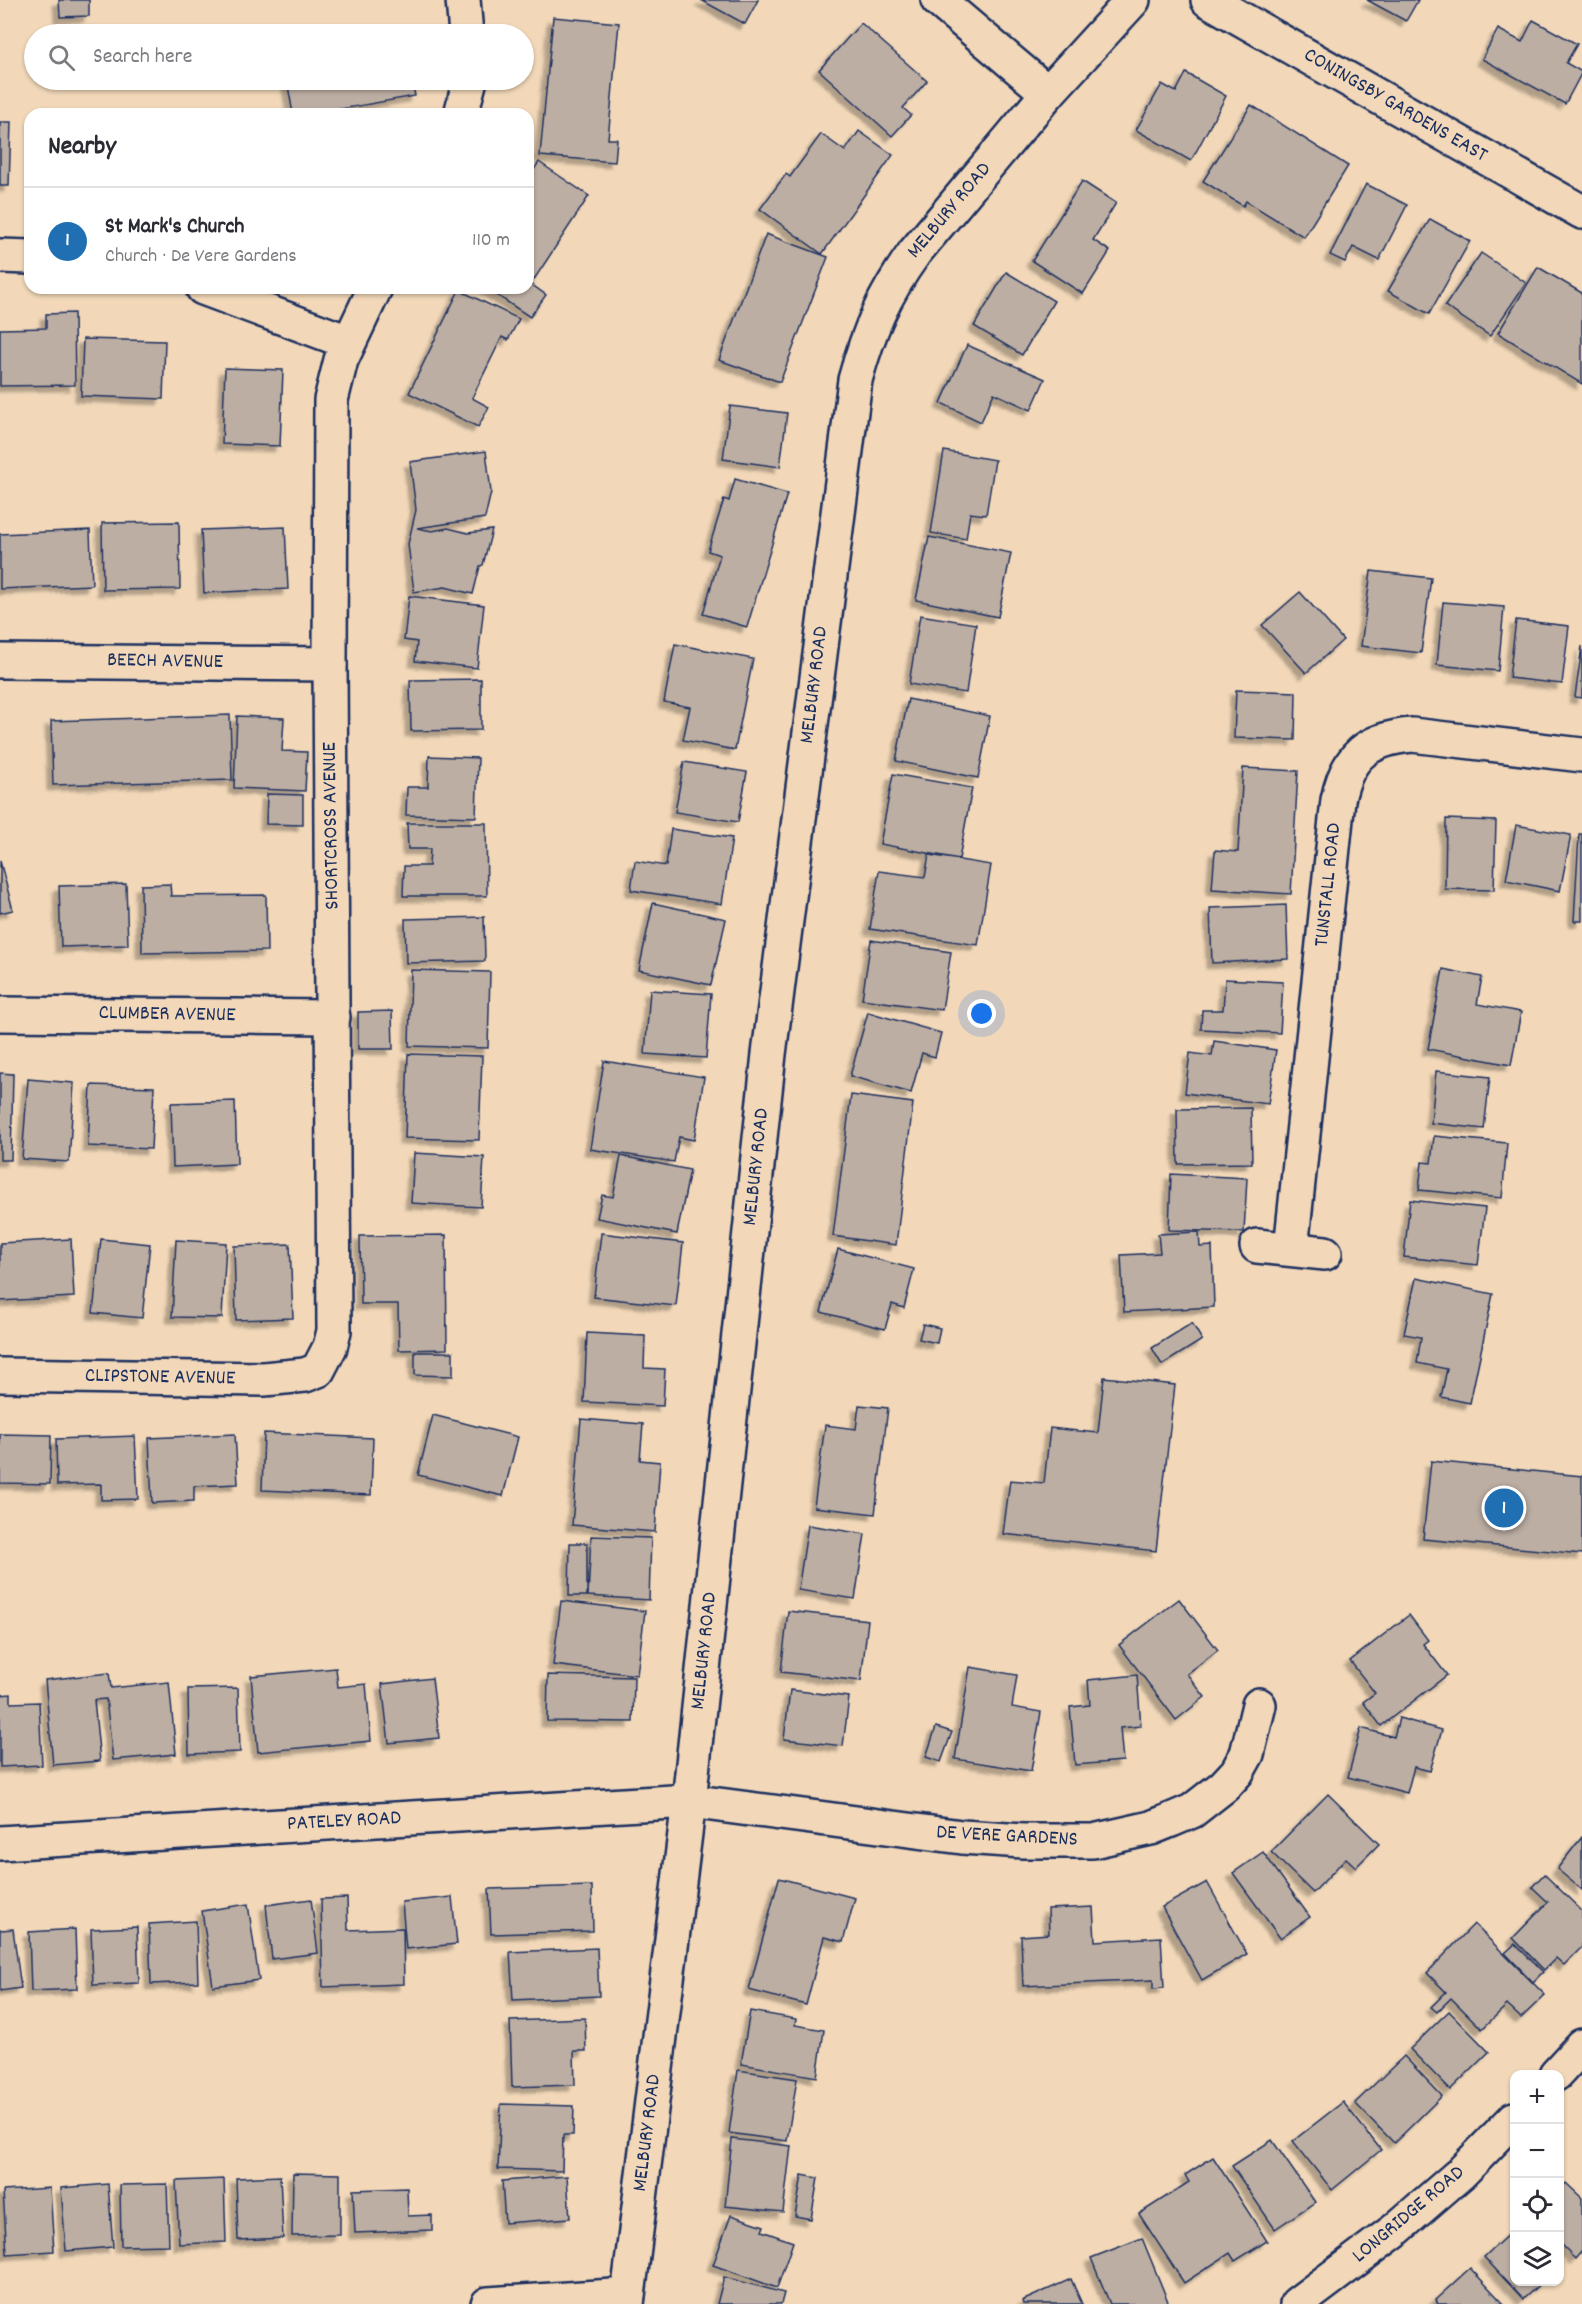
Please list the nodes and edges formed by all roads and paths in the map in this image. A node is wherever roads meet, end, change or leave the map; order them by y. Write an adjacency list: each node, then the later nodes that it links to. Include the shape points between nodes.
1 (463, 0): 5 (street)
2 (938, 0): 7 (street)
3 (1133, 0): 7 (street, MELBURY ROAD)
4 (1208, 0): 9 (street, CONINGSBY GARDENS EAST)
5 (465, 24)
6 (468, 90): 8 (street)
7 (1048, 93): 26 (street, MELBURY ROAD, via 896,278 870,330 855,380 769,1054)
8 (465, 108)
9 (1582, 212)
10 (0, 256): 11 (street)
11 (24, 257)
12 (219, 294): 14 (street)
13 (372, 294): 14 (street, SHORTCROSS AVENUE)
14 (348, 342): 16 (street, SHORTCROSS AVENUE, via 331,400)
15 (0, 661): 16 (street, BEECH AVENUE)
16 (330, 664): 19 (street, SHORTCROSS AVENUE)
17 (1582, 755): 21 (street, TUNSTALL ROAD, via 1395,736 1377,741 1351,764 1342,778)
18 (0, 1014): 19 (street, CLUMBER AVENUE)
19 (333, 1017): 23 (street, SHORTCROSS AVENUE, via 334,1331)
20 (1257, 1246): 21 (street)
21 (1291, 1249): 22 (street)
22 (1325, 1253)
23 (318, 1370): 24 (street, CLIPSTONE AVENUE, via 264,1380)
24 (0, 1376)
25 (1259, 1705): 26 (street, DE VERE GARDENS, via 1247,1754 1224,1786 1192,1811 1171,1820 1093,1841 962,1837)
26 (689, 1801): 27 (street, PATELEY ROAD); 31 (street, MELBURY ROAD)
27 (0, 1843)
28 (1582, 2046): 29 (street)
29 (1560, 2070)
30 (1510, 2124): 33 (street, LONGRIDGE ROAD, via 1394,2231)
31 (628, 2300): 32 (street)
32 (488, 2304)
33 (1297, 2304)

